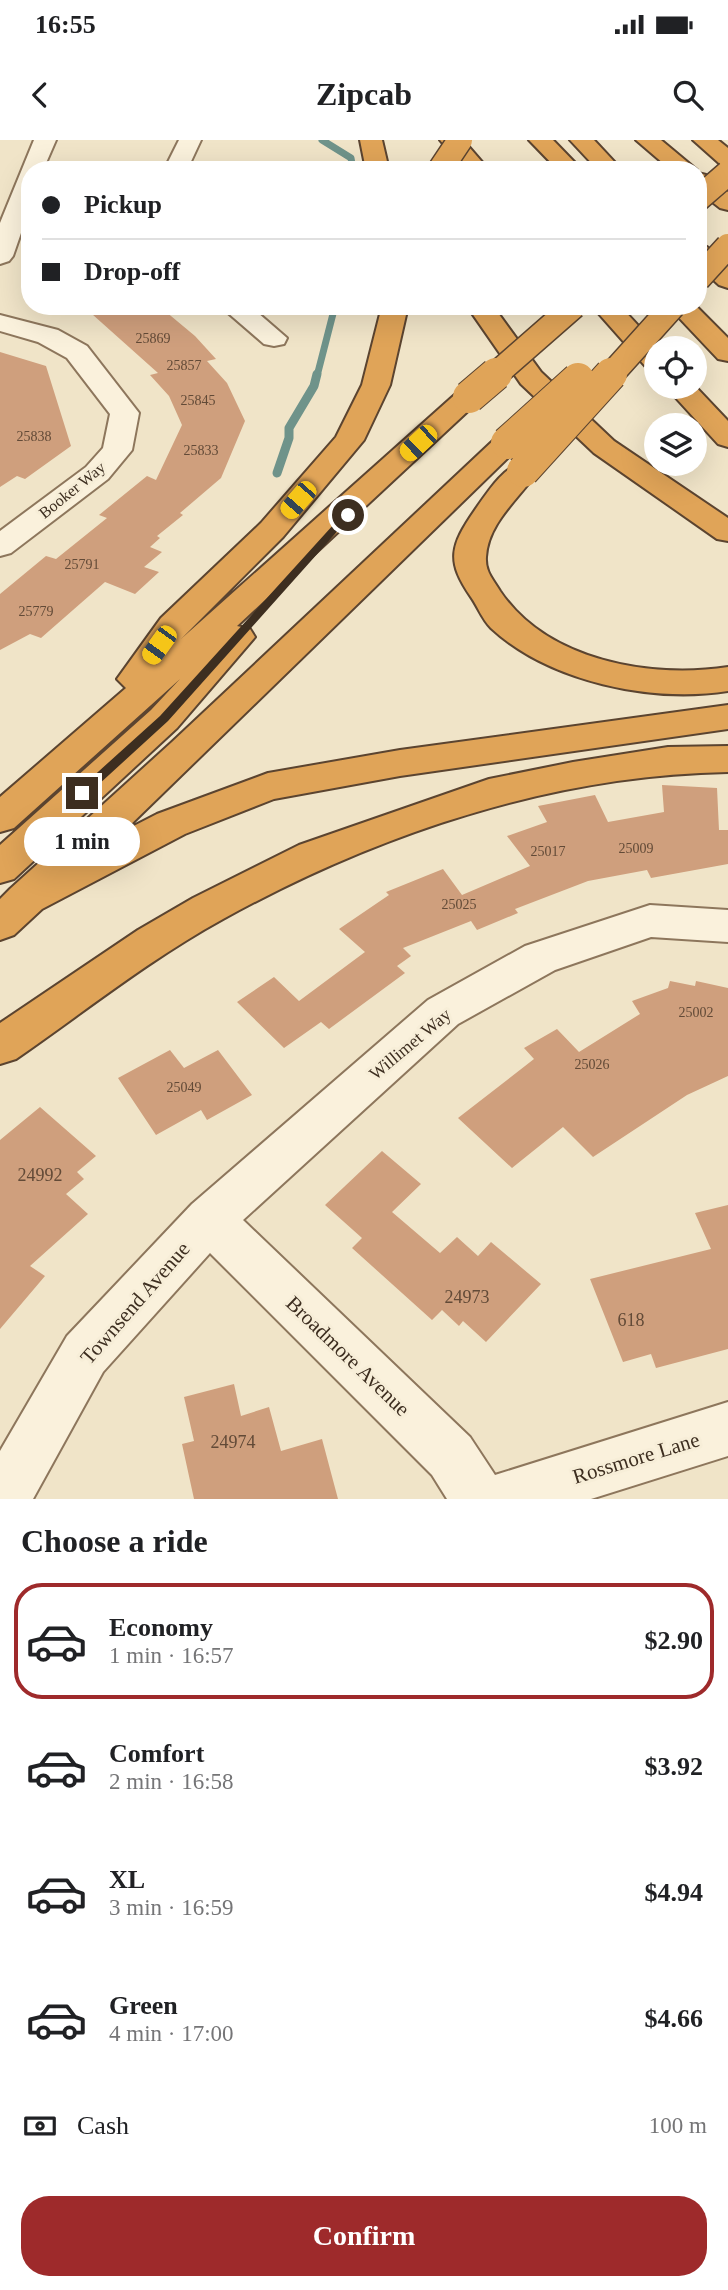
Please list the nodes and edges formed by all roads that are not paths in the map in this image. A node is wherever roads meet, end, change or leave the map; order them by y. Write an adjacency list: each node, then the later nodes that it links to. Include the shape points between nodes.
1 (45, 140): 11 (street)
2 (190, 140): 12 (street)
3 (371, 140): 13 (highway)
4 (451, 140): 15 (highway)
5 (581, 140): 19 (highway)
6 (647, 140): 20 (highway)
7 (704, 140): 10 (highway)
8 (470, 142): 14 (highway, bridge); 16 (highway)
9 (531, 144): 17 (highway); 18 (highway)
10 (728, 159)
11 (36, 161)
12 (180, 161)
13 (376, 161)
14 (450, 161)
15 (470, 161)
16 (471, 161)
17 (540, 161)
18 (556, 161)
19 (602, 161)
20 (674, 161)
21 (728, 173): 25 (highway, bridge)
22 (21, 175): 23 (street)
23 (0, 178)
24 (707, 187): 27 (highway)
25 (707, 191)
26 (21, 199): 29 (street)
27 (728, 203)
28 (728, 245): 31 (highway, bridge); 32 (highway, bridge)
29 (0, 256)
30 (707, 260): 33 (highway)
31 (707, 263)
32 (707, 269)
33 (728, 280)
34 (707, 303): 45 (highway)
35 (245, 315): 46 (street)
36 (368, 315): 53 (highway, via 358,372)
37 (393, 315): 53 (highway, via 376,385 349,440)
38 (487, 315): 54 (highway, via 531,378 594,438)
39 (564, 315): 52 (highway, bridge)
40 (613, 315): 47 (highway)
41 (650, 315): 51 (highway, bridge)
42 (664, 315): 51 (highway, bridge)
43 (690, 315): 48 (highway)
44 (0, 323): 55 (street, Booker Way, via 48,335 77,352 125,413 117,450 97,473)
45 (728, 323)
46 (274, 338)
47 (644, 348)
48 (728, 353)
49 (691, 399): 50 (highway)
50 (728, 438)
51 (515, 457): 56 (highway, via 473,540 471,571 502,619 554,653 625,677 660,683); 62 (highway)
52 (384, 474): 58 (highway); 61 (highway, via 164,719)
53 (312, 485): 58 (highway, via 173,626)
54 (728, 532)
55 (0, 546)
56 (718, 681)
57 (728, 717): 62 (highway, via 400,763 268,787 172,824)
58 (89, 742): 60 (highway)
59 (728, 759): 64 (highway, via 668,760 489,793 313,855 175,929)
60 (0, 818)
61 (0, 868)
62 (12, 912)
63 (728, 926): 65 (street, Willimet Way, via 650,921 540,958 443,1012)
64 (0, 1046)
65 (209, 1220): 67 (street, Townsend Avenue, via 85,1354); 68 (street, Broadmore Avenue, via 451,1456)
66 (728, 1429): 69 (street, Rossmore Lane)
67 (3, 1499)
68 (479, 1499)
69 (504, 1499)

